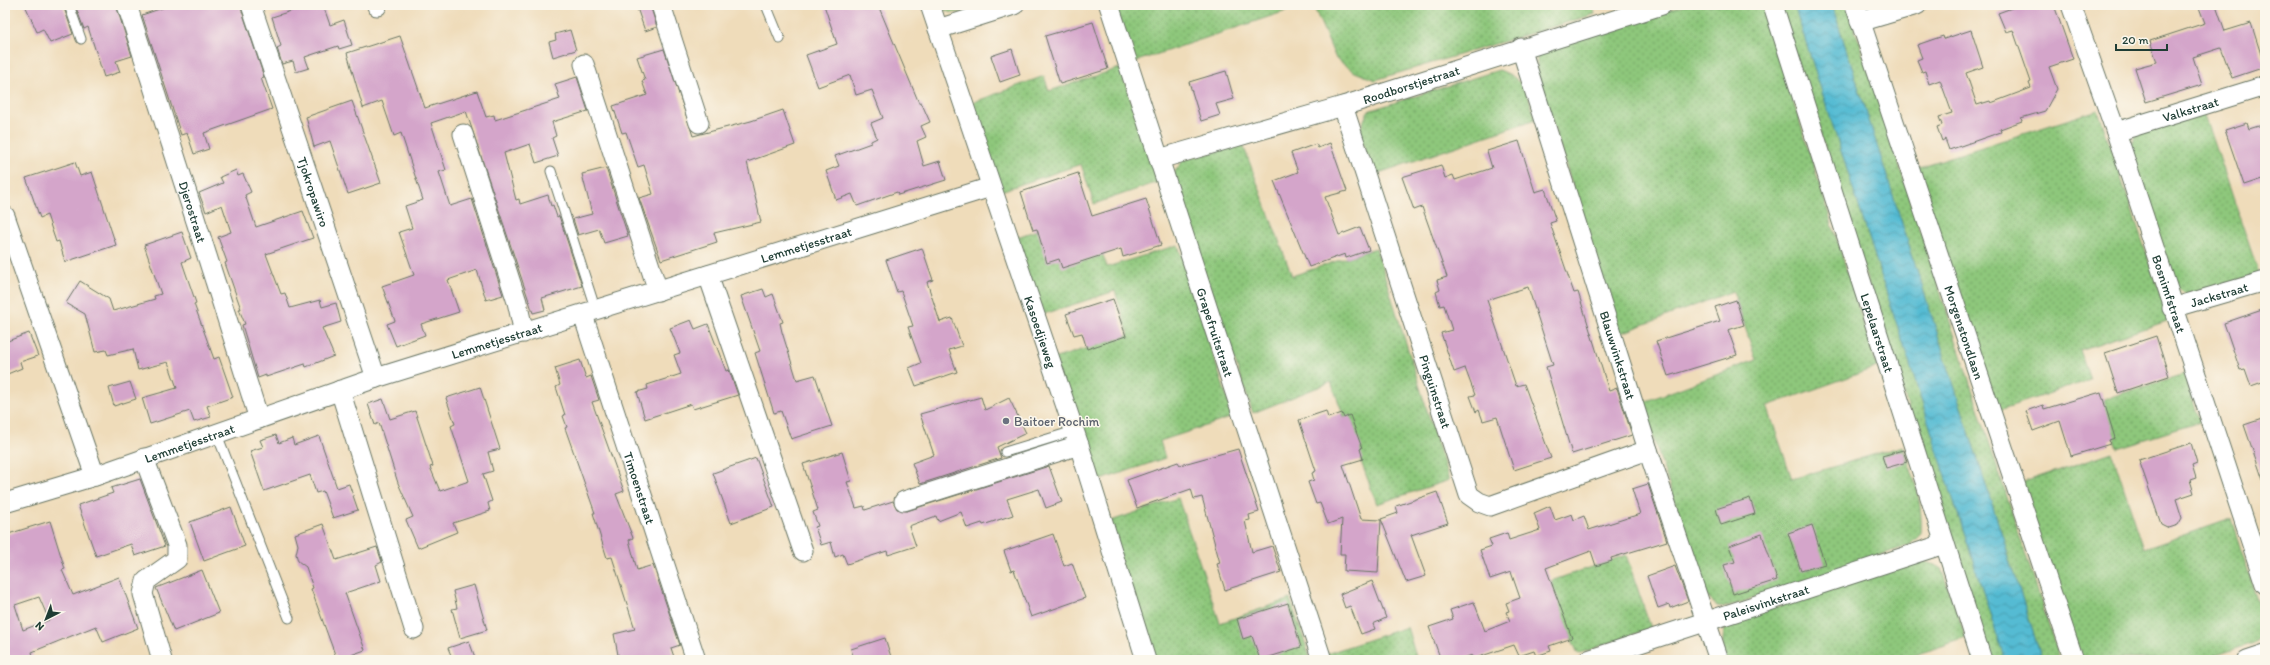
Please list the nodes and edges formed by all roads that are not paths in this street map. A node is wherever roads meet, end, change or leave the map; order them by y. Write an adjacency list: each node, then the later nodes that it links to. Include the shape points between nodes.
1 (69, 5): 15 (lane)
2 (127, 5): 36 (street, Djerostraat)
3 (251, 5): 34 (street, Tjokropawiro)
4 (661, 5): 21 (street)
5 (766, 5): 16 (lane)
6 (930, 5): 14 (street, Kasoedjieweg)
7 (1014, 5): 14 (street)
8 (1109, 5): 24 (street, Grapefruitstraat)
9 (1662, 5): 17 (street, Roodborstjestraat)
10 (1773, 5): 45 (street, Lepelaarstraat)
11 (1916, 5): 13 (street)
12 (2071, 5): 22 (street, Bosnimfstraat)
13 (1857, 13): 59 (street, Morgenstondlaan)
14 (938, 29): 26 (street, Kasoedjieweg)
15 (81, 39)
16 (780, 39)
17 (1521, 48): 20 (street, Roodborstjestraat); 39 (street, Blauwvinkstraat)
18 (584, 64): 30 (street)
19 (2265, 86): 22 (street, Valkstraat)
20 (1344, 106): 24 (street, Roodborstjestraat); 39 (street, Pinguinstraat, via 1469,495 1478,502 1490,506)
21 (699, 124)
22 (2116, 132): 31 (street, Bosnimfstraat)
23 (463, 134): 33 (street, via 517,302)
24 (1158, 159): 55 (street, Grapefruitstraat)
25 (551, 171): 32 (lane)
26 (991, 187): 28 (street, Lemmetjesstraat); 38 (street, Kasoedjieweg)
27 (5, 216): 42 (street)
28 (708, 275): 30 (street, Lemmetjesstraat); 46 (street)
29 (2265, 281): 31 (street, Jackstraat)
30 (658, 291): 32 (street, Lemmetjesstraat)
31 (2172, 308): 47 (street, Bosnimfstraat)
32 (590, 313): 33 (street, Lemmetjesstraat); 53 (street, Timoenstraat)
33 (524, 333): 34 (street, Lemmetjesstraat)
34 (376, 378): 35 (street, Lemmetjesstraat)
35 (340, 390): 36 (street, Lemmetjesstraat); 50 (street)
36 (259, 419): 37 (street, Lemmetjesstraat)
37 (216, 432): 41 (street, Lemmetjesstraat); 48 (lane)
38 (1076, 438): 40 (lane); 43 (street); 54 (street, Kasoedjieweg)
39 (1648, 450): 49 (street, Blauwvinkstraat)
40 (1005, 452)
41 (144, 458): 42 (street, Lemmetjesstraat); 52 (street, via 177,545 177,559 146,581 143,594)
42 (96, 476): 44 (street, Lemmetjesstraat)
43 (904, 501)
44 (5, 503)
45 (1944, 544): 49 (street, Paleisvinkstraat); 58 (street, Lepelaarstraat)
46 (803, 550)
47 (2265, 584)
48 (289, 618)
49 (1707, 622): 56 (street, Paleisvinkstraat); 57 (street, Blauwvinkstraat)
50 (414, 629)
51 (2265, 654): 60 (street)
52 (162, 660)
53 (696, 660)
54 (1146, 660)
55 (1322, 660)
56 (1588, 660)
57 (1719, 660)
58 (1982, 660)
59 (2074, 660)
60 (2247, 660)

